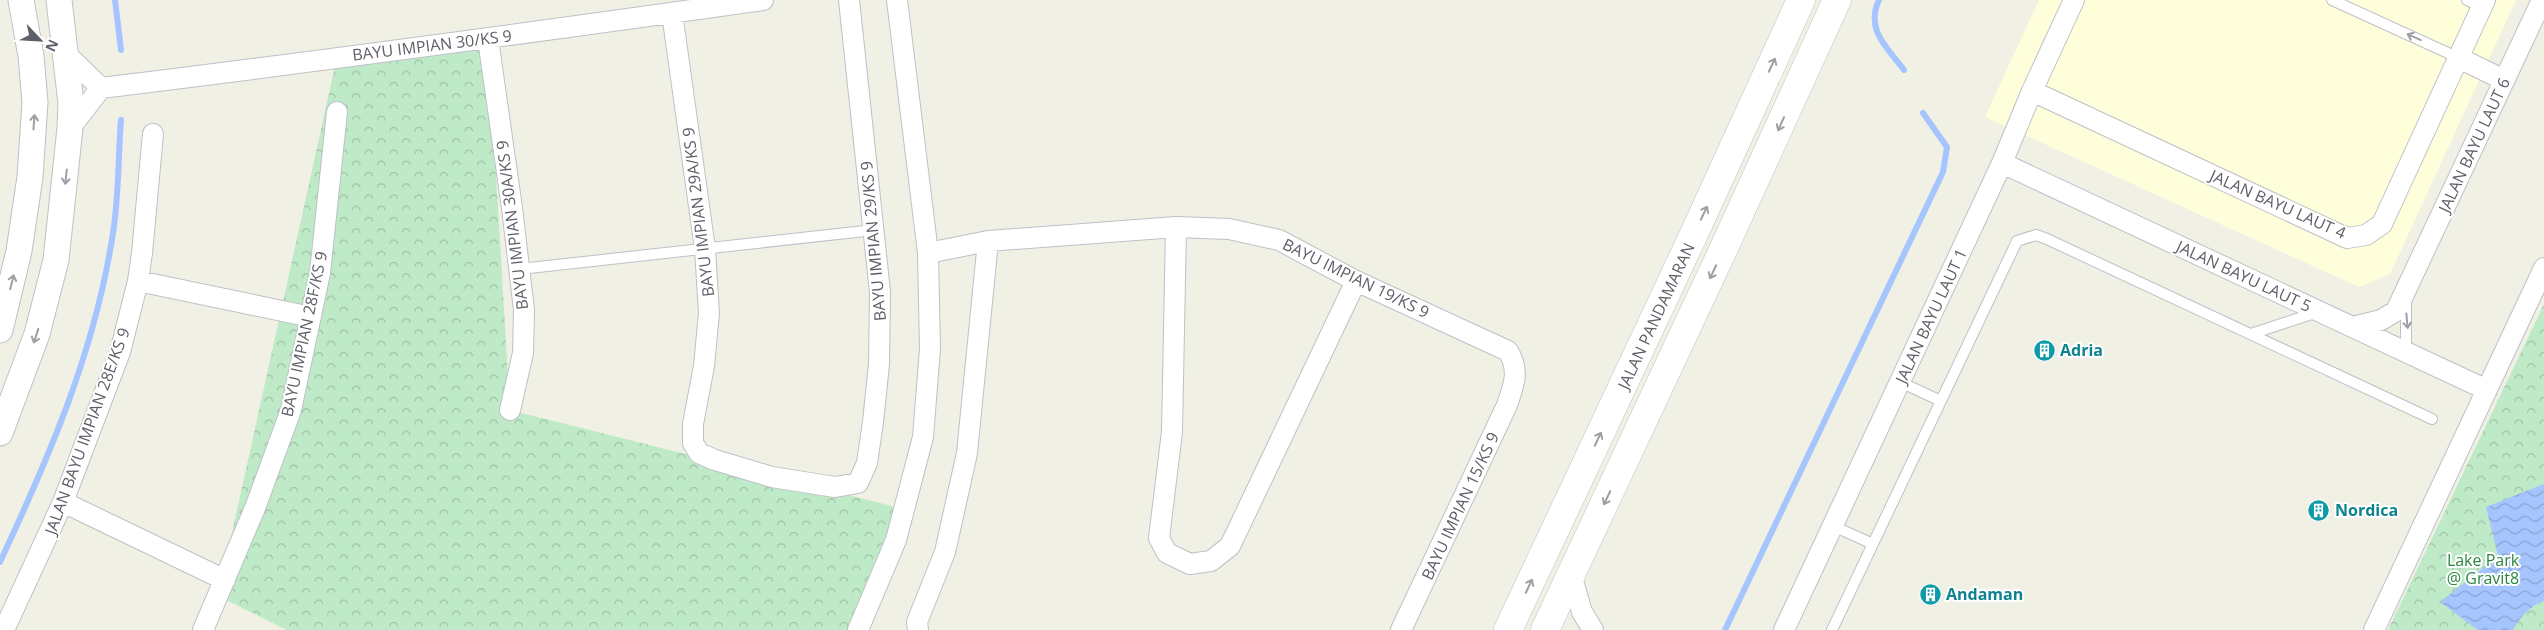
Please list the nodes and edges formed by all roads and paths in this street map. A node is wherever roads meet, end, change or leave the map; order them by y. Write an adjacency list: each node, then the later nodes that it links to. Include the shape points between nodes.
1 (21, 0): 36 (street, one-way to 1, via 19,251 30,177 35,102)
2 (58, 0): 14 (street)
3 (763, 0): 12 (street, BAYU IMPIAN 30/KS 9)
4 (849, 0): 24 (street, BAYU IMPIAN 29/KS 9)
5 (897, 0): 27 (street)
6 (1801, 0): 57 (main road, JALAN PANDAMARAN, one-way to 6)
7 (1837, 0): 50 (main road, JALAN PANDAMARAN, one-way to 50)
8 (2074, 0): 18 (street, JALAN BAYU LAUT 1)
9 (2332, 0): 15 (lane, one-way to 9)
10 (2542, 0): 16 (street, JALAN BAYU LAUT 6)
11 (2478, 2): 15 (street, JALAN BAYU LAUT 4)
12 (672, 13): 13 (street, BAYU IMPIAN 30/KS 9); 26 (street, BAYU IMPIAN 29A/KS 9)
13 (488, 39): 17 (street, BAYU IMPIAN 30/KS 9); 29 (street, BAYU IMPIAN 30A/KS 9)
14 (67, 56): 17 (street); 20 (street)
15 (2459, 58): 16 (street); 18 (street, JALAN BAYU LAUT 4, via 2382,224 2366,236 2347,238)
16 (2504, 80): 32 (street, JALAN BAYU LAUT 6)
17 (101, 88): 20 (street)
18 (2032, 90): 22 (street, JALAN BAYU LAUT 1)
19 (337, 112): 34 (street, BAYU IMPIAN 28F/KS 9, via 320,274)
20 (70, 128): 45 (street, one-way to 45, via 56,260 37,334)
21 (153, 134): 31 (street, JALAN BAYU IMPIAN 28E/KS 9)
22 (2002, 163): 33 (street, JALAN BAYU LAUT 5); 40 (street, JALAN BAYU LAUT 1)
23 (1176, 228): 25 (street, BAYU IMPIAN 19/KS 9); 30 (street, BAYU IMPIAN 19/KS 9, via 1229,229 1279,240); 30 (street, via 1172,432 1159,538 1167,553 1190,564 1211,561 1230,546)
24 (874, 230): 26 (lane); 46 (street, BAYU IMPIAN 29/KS 9, via 880,292 879,364 867,463 858,483 847,486)
25 (988, 241): 27 (street, BAYU IMPIAN 19/KS 9); 55 (street, via 967,453 945,552 918,622)
26 (705, 249): 29 (lane); 46 (street, BAYU IMPIAN 29A/KS 9, via 709,313 693,443 699,453 715,460)
27 (928, 254): 54 (street, via 930,349 923,437 896,540)
28 (2544, 268): 41 (street)
29 (520, 269): 43 (street, BAYU IMPIAN 30A/KS 9, via 524,310 523,353)
30 (1356, 280): 39 (street, BAYU IMPIAN 19/KS 9, via 1508,351 1515,363)
31 (138, 281): 34 (street); 47 (street, JALAN BAYU IMPIAN 28E/KS 9, via 120,352)
32 (2406, 290): 35 (street, JALAN BAYU LAUT 6, via 2396,311 2381,320); 38 (lane, JALAN BAYU LAUT 6, one-way to 38)
33 (2318, 311): 35 (street, JALAN BAYU LAUT 5); 37 (lane)
34 (311, 317): 51 (street, BAYU IMPIAN 28F/KS 9, via 291,410)
35 (2353, 327): 38 (street, JALAN BAYU LAUT 5)
36 (0, 330)
37 (2251, 334): 42 (lane, via 2036,235 2017,241); 44 (lane)
38 (2406, 352): 41 (street, JALAN BAYU LAUT 5)
39 (1515, 380): 56 (street, BAYU IMPIAN 15/KS 9, via 1507,406)
40 (1900, 382): 42 (lane); 48 (street, JALAN BAYU LAUT 1)
41 (2486, 390): 62 (street)
42 (1941, 400): 49 (lane)
43 (510, 410)
44 (2432, 419)
45 (2, 423)
46 (772, 477)
47 (63, 502): 51 (street); 52 (street, JALAN BAYU IMPIAN 28E/KS 9)
48 (1833, 526): 49 (lane); 60 (street, JALAN BAYU LAUT 1)
49 (1873, 544): 61 (lane)
50 (1571, 574): 58 (main road, JALAN PANDAMARAN); 59 (street, via 1582,612)
51 (225, 580): 53 (street, BAYU IMPIAN 28F/KS 9)
52 (4, 630)
53 (202, 630)
54 (858, 630)
55 (918, 630)
56 (1401, 630)
57 (1508, 630)
58 (1545, 630)
59 (1593, 630)
60 (1784, 630)
61 (1832, 630)
62 (2374, 630)

